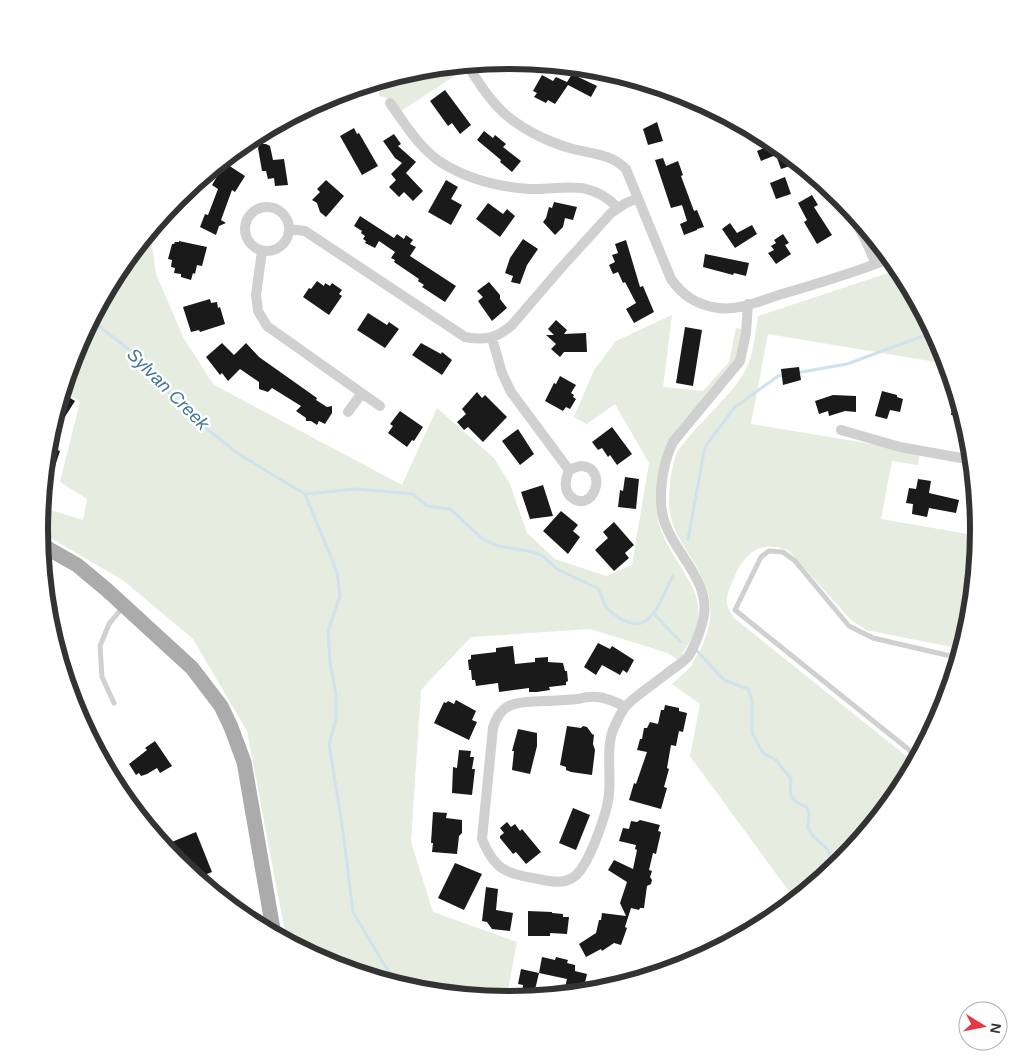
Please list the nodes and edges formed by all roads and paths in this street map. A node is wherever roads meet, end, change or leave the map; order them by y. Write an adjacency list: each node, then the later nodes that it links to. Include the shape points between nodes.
1 (471, 71): 3 (street, via 498,107 523,127 544,138 602,154 620,163 626,169)
2 (390, 103): 4 (street, via 422,146 460,173 530,189 582,187 605,196)
3 (638, 198): 4 (street); 10 (street, via 671,279 679,290 699,303 719,308)
4 (618, 208): 11 (street, via 512,325)
5 (289, 229): 7 (street, via 281,246); 7 (street, via 287,221 277,210 260,208 254,212 248,218 246,234 252,245); 11 (street, via 305,231 465,337)
6 (862, 234): 9 (street)
7 (262, 251): 12 (street, via 256,295 258,312 267,326)
8 (883, 261): 9 (street)
9 (876, 264): 10 (street)
10 (748, 304): 22 (street, via 740,361 673,442 666,455 661,505 665,525 696,577 703,596 702,622 688,657)
11 (492, 338): 17 (street, via 511,392)
12 (362, 393): 13 (street); 14 (street)
13 (380, 406)
14 (348, 412)
15 (841, 430): 16 (street, via 900,447)
16 (965, 459)
17 (570, 470)
18 (48, 549): 19 (main road, via 77,565)
19 (124, 606): 21 (lane, via 109,624 100,646 102,677); 24 (main road, via 192,668 214,695 231,727 248,778)
20 (953, 657): 23 (lane, via 873,638 849,626 795,561 783,552 769,551 761,557 735,610)
21 (114, 702)
22 (625, 707): 22 (street, via 613,731 606,813 585,865 574,877 558,883 508,873 496,865 482,839 496,718 513,703 588,696 614,700)
23 (913, 753)
24 (273, 927)

